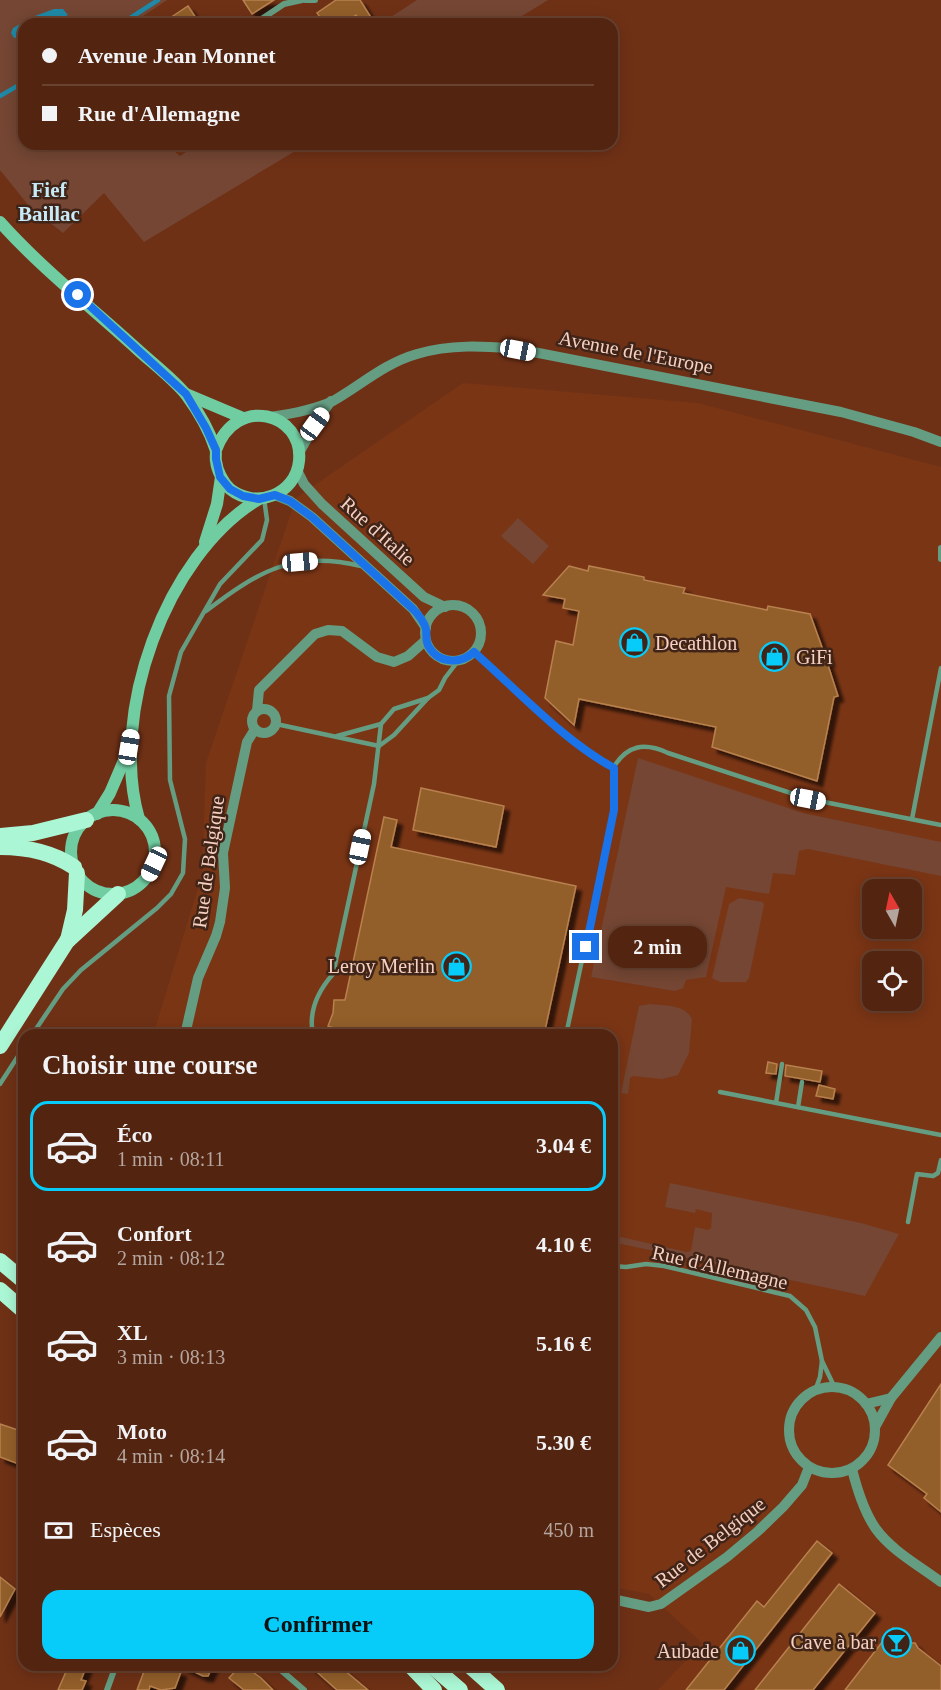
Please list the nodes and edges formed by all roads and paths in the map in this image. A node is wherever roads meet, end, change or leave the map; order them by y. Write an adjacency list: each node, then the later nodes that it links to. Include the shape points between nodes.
1 (304, 0): 2 (street); 3 (street, via 284,4)
2 (315, 0)
3 (263, 18)
4 (0, 222): 5 (main road)
5 (186, 394): 8 (main road); 10 (main road)
6 (332, 401): 7 (street, Avenue de l'Europe); 9 (street, Avenue de l'Europe, via 382,369 418,354 474,345 841,412); 11 (street, Avenue de l'Europe)
7 (270, 417): 8 (main road); 11 (main road, via 285,425 295,438)
8 (243, 418): 10 (main road, via 230,425)
9 (941, 442)
10 (216, 450): 13 (main road)
11 (299, 453): 12 (main road)
12 (297, 470): 14 (main road, via 285,489); 19 (street, Rue d'Italie, via 322,504 424,597)
13 (220, 477): 14 (main road, via 243,496); 15 (main road, via 217,504)
14 (266, 497): 15 (main road, via 235,514); 18 (street, Rue d'Italie, via 300,508); 20 (lane, via 267,520 261,540 219,584)
15 (204, 546): 32 (main road, via 156,629)
16 (941, 548): 17 (street)
17 (941, 559)
18 (368, 568): 20 (lane, via 319,560 279,567 242,584); 21 (street, Rue d'Italie, via 413,609)
19 (445, 607): 21 (street, via 432,615); 22 (street, via 460,606 478,622 481,638)
20 (204, 612): 43 (lane, via 181,652 169,696 170,780 185,839 183,873 164,902 63,989)
21 (426, 634): 23 (street, via 430,649 438,657); 26 (street, via 408,656 394,662 377,657 342,631 315,634 259,690)
22 (474, 652): 23 (street); 33 (lane, via 566,734)
23 (458, 661): 25 (lane, via 439,690)
24 (941, 668): 36 (lane)
25 (428, 699): 28 (lane, via 394,710); 31 (lane)
26 (257, 711): 27 (street, via 272,712); 29 (street, via 252,717)
27 (276, 724): 29 (street, via 268,732); 30 (lane)
28 (381, 724): 30 (lane); 31 (lane)
29 (255, 729): 44 (street, Rue de Belgique, via 248,742 223,854 225,888 220,922 198,978)
30 (334, 736): 31 (lane)
31 (379, 746): 45 (lane, via 333,974 317,997)
32 (129, 747): 34 (main road, via 110,794); 35 (main road, via 132,792)
33 (614, 768): 36 (lane, via 628,752 642,746 655,747 808,799); 46 (lane, via 614,810)
34 (91, 817): 35 (main road, via 111,810); 38 (highway, via 33,833); 40 (main road, via 72,842)
35 (139, 819): 41 (main road, via 153,839 154,864 140,884)
36 (912, 819): 37 (lane)
37 (941, 825)
38 (0, 836)
39 (0, 847): 40 (highway, via 55,855)
40 (75, 870): 41 (main road, via 94,889); 42 (highway, via 75,910)
41 (118, 894): 42 (highway)
42 (67, 941): 47 (highway)
43 (36, 1029)
44 (186, 1029)
45 (312, 1029)
46 (567, 1029)
47 (0, 1046)
48 (18, 1056): 51 (lane)
49 (782, 1064): 53 (lane)
50 (802, 1082): 54 (lane)
51 (0, 1084)
52 (720, 1092): 53 (lane)
53 (776, 1103): 54 (lane)
54 (798, 1107): 55 (lane)
55 (941, 1135)
56 (941, 1160): 57 (lane, via 938,1173 933,1176 917,1174)
57 (908, 1222)
58 (0, 1261): 60 (highway)
59 (618, 1266): 64 (lane, Rue d'Allemagne, via 664,1266 790,1296 806,1311 815,1327)
60 (18, 1276)
61 (0, 1290): 62 (highway)
62 (18, 1306)
63 (941, 1337): 67 (street)
64 (822, 1361): 65 (lane, Rue d'Allemagne); 66 (lane)
65 (835, 1388): 66 (street); 68 (street, via 857,1395)
66 (815, 1391): 70 (street, via 797,1406 789,1427 794,1450)
67 (891, 1398): 68 (street); 69 (street)
68 (866, 1404): 69 (street)
69 (875, 1427): 71 (street, via 870,1452)
70 (809, 1467): 71 (street, via 829,1473); 73 (street, Rue de Belgique, via 802,1485 757,1532 662,1604 650,1607)
71 (852, 1469): 72 (street, via 865,1509 877,1530)
72 (941, 1582)
73 (618, 1600)
74 (114, 1671): 80 (street)
75 (282, 1671): 81 (street)
76 (416, 1671): 82 (highway)
77 (438, 1671): 83 (highway)
78 (475, 1671): 84 (highway)
79 (476, 1671): 85 (highway)
80 (107, 1690)
81 (304, 1690)
82 (434, 1690)
83 (460, 1690)
84 (497, 1690)
85 (502, 1690)

